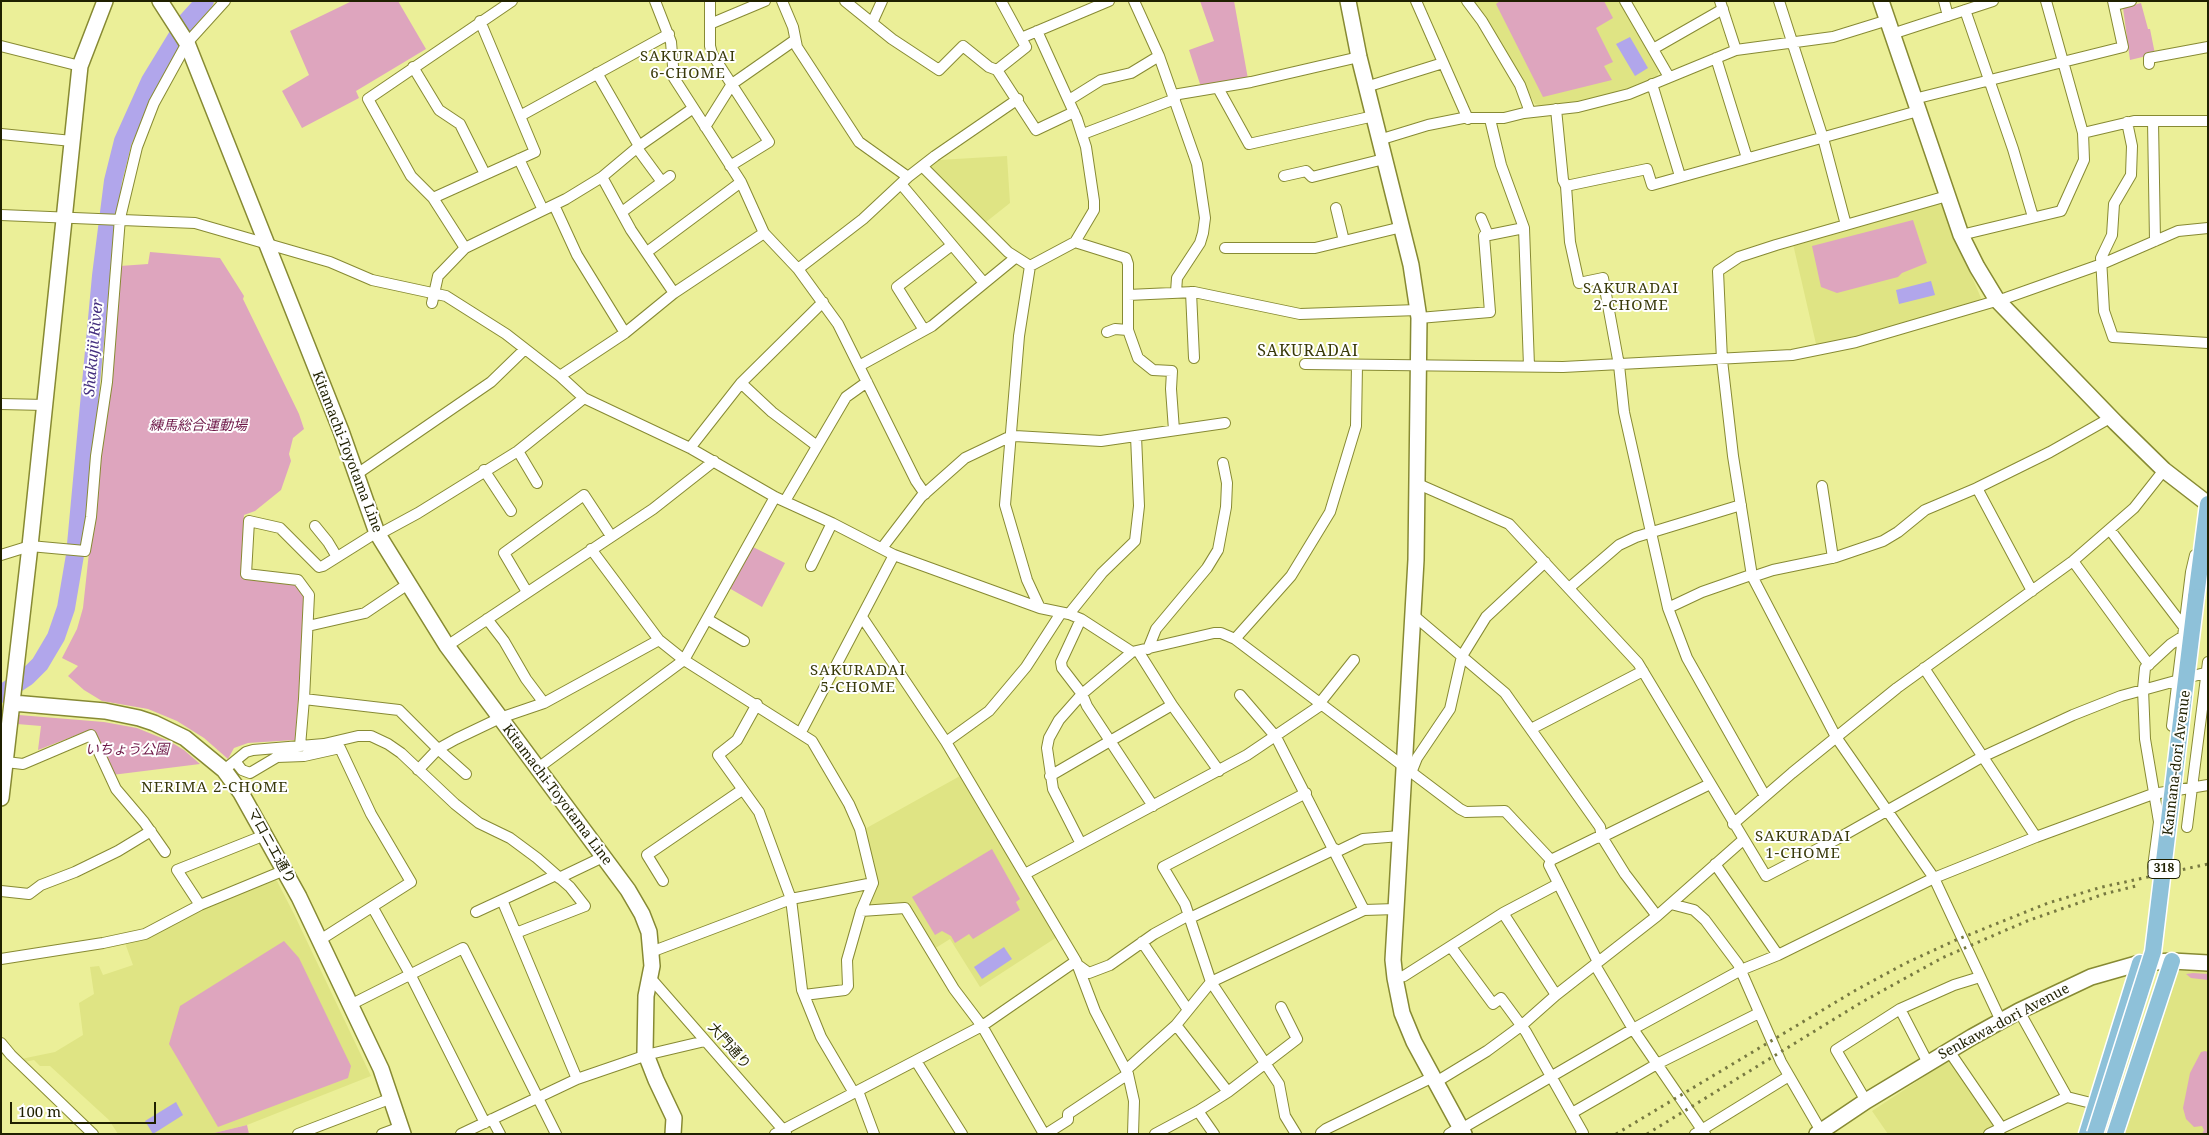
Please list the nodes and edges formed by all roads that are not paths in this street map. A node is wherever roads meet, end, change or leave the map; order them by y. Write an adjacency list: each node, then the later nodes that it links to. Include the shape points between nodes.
1 (105, 1): 48 (street)
2 (160, 1): 37 (street, Kitamachi-Toyotama Line)
3 (225, 1): 37 (street)
4 (512, 1): 28 (street)
5 (654, 1): 33 (street)
6 (710, 1): 30 (street)
7 (765, 1): 30 (street)
8 (782, 1): 35 (street)
9 (845, 1): 29 (street)
10 (882, 1): 29 (street)
11 (1001, 1): 34 (street)
12 (1109, 1): 32 (street)
13 (1134, 1): 42 (street)
14 (1348, 1): 43 (street)
15 (1416, 1): 45 (street)
16 (1467, 1): 65 (street, via 1520,85)
17 (1626, 1): 40 (street)
18 (1779, 1): 36 (street)
19 (1881, 1): 31 (street)
20 (1944, 1): 27 (street)
21 (1993, 1): 26 (street)
22 (2046, 1): 46 (street)
23 (2131, 1): 24 (street)
24 (2114, 3): 46 (street, via 2123,47)
25 (1722, 5): 40 (street); 41 (street)
26 (1965, 10): 27 (street); 53 (street)
27 (1948, 16): 31 (street)
28 (480, 21): 49 (street); 66 (street)
29 (872, 23): 50 (street, via 939,70 963,46 989,68)
30 (710, 24): 54 (street, via 712,54)
31 (1890, 27): 36 (street); 61 (street)
32 (1037, 31): 34 (street); 60 (street)
33 (669, 34): 51 (street); 62 (street, via 674,78)
34 (1022, 38): 50 (street, via 1026,47)
35 (795, 40): 54 (street); 90 (street, via 859,142)
36 (1793, 42): 41 (street); 77 (street)
37 (187, 43): 103 (street, via 154,103 137,147); 114 (street, Kitamachi-Toyotama Line)
38 (1, 46): 48 (street)
39 (2208, 47): 47 (street, via 2149,58)
40 (1653, 49): 52 (street)
41 (1736, 50): 44 (street)
42 (1160, 56): 58 (street); 60 (street, via 1131,72 1102,80)
43 (1359, 57): 56 (street); 57 (street)
44 (1716, 58): 52 (street); 81 (street)
45 (1443, 63): 56 (street); 68 (street)
46 (2063, 63): 53 (street); 74 (street)
47 (2149, 64)
48 (80, 66): 79 (street)
49 (413, 67): 86 (street, via 438,110 460,124); 94 (street, via 368,99 411,176)
50 (997, 70): 59 (street)
51 (597, 73): 66 (street); 80 (street)
52 (1669, 77): 55 (street)
53 (1989, 81): 61 (street); 101 (street)
54 (732, 84): 73 (street); 84 (street, via 769,142)
55 (1652, 84): 63 (street, via 1629,94); 88 (street)
56 (1366, 87): 67 (street)
57 (1218, 88): 58 (street); 67 (street, via 1249,144)
58 (1174, 97): 76 (street); 124 (street, via 1197,164 1204,218 1200,243 1177,278)
59 (1018, 99): 64 (street, via 1036,130); 85 (street)
60 (1069, 100): 64 (street)
61 (1916, 105): 77 (street); 93 (street)
62 (692, 109): 73 (street); 80 (street)
63 (1556, 109): 65 (street); 92 (street)
64 (1074, 112): 76 (street)
65 (1530, 112): 69 (street)
66 (520, 116): 82 (street, via 535,152)
67 (1374, 116): 78 (street)
68 (1468, 118): 69 (street); 78 (street, via 1428,125)
69 (1490, 119): 106 (street, via 1501,165)
70 (2153, 121): 71 (street); 72 (street); 112 (street)
71 (2208, 121)
72 (2127, 122): 74 (street); 120 (street, via 2132,146 2131,175 2114,204 2112,235 2101,258)
73 (705, 127): 84 (street)
74 (2083, 133): 101 (street, via 2084,160 2062,211)
75 (1, 134): 79 (street)
76 (1082, 134): 113 (street, via 1094,210)
77 (1823, 138): 81 (street); 104 (street)
78 (1379, 140): 83 (street)
79 (72, 141): 100 (street)
80 (638, 147): 89 (street); 98 (street, via 666,179)
81 (1747, 158): 88 (street)
82 (519, 159): 86 (street); 97 (street)
83 (1384, 159): 87 (street, via 1312,177 1306,171); 105 (street)
84 (730, 166): 91 (street)
85 (922, 166): 90 (street); 119 (street)
86 (485, 174): 94 (street)
87 (1284, 176)
88 (1680, 176): 92 (street, via 1652,185 1647,169)
89 (602, 177): 95 (street); 98 (street)
90 (904, 181): 115 (street); 122 (street, via 863,219)
91 (741, 182): 108 (street); 118 (street)
92 (1566, 186): 142 (street, via 1570,242 1579,282 1603,278)
93 (1947, 196): 104 (street); 109 (street)
94 (433, 198): 116 (street)
95 (554, 205): 97 (street); 135 (street, via 577,255)
96 (1336, 208): 111 (street)
97 (543, 210): 116 (street)
98 (622, 212): 118 (street)
99 (1, 215): 100 (street)
100 (64, 217): 103 (street); 151 (street)
101 (2034, 217): 109 (street)
102 (1481, 218): 110 (street)
103 (118, 219): 114 (street, via 195,223); 182 (street, via 106,382 92,517 85,551)
104 (1846, 224): 139 (street, via 1739,257 1718,271)
105 (1402, 227): 111 (street); 131 (street)
106 (1524, 228): 110 (street); 145 (street)
107 (2208, 228): 112 (street, via 2178,232)
108 (764, 233): 122 (street); 126 (street)
109 (1961, 235): 129 (street)
110 (1488, 236): 131 (street, via 1484,236 1490,312)
111 (1344, 241): 117 (street, via 1315,248)
112 (2155, 241): 120 (street)
113 (1076, 242): 121 (street); 127 (street, via 1126,258)
114 (266, 245): 128 (street, via 330,262 372,280); 164 (street, Kitamachi-Toyotama Line)
115 (952, 245): 123 (street); 132 (street, via 897,287)
116 (466, 248): 128 (street, via 438,276)
117 (1225, 248)
118 (647, 252): 126 (street)
119 (1015, 258): 121 (street); 123 (street)
120 (2102, 264): 129 (street); 136 (street, via 2104,311 2113,337)
121 (1030, 266): 155 (street, via 1019,336)
122 (798, 269): 130 (street)
123 (984, 283): 132 (street, via 954,310)
124 (1176, 292): 125 (street); 127 (street)
125 (1191, 292): 131 (street, via 1300,314); 138 (street)
126 (674, 293): 135 (street)
127 (1128, 295): 133 (street)
128 (433, 298): 137 (street, via 446,296)
129 (1997, 300): 139 (street, via 1856,342 1792,355); 152 (street)
130 (823, 302): 143 (street); 147 (street)
131 (1419, 314): 144 (street)
132 (924, 330): 143 (street)
133 (1128, 330): 134 (street); 154 (street, via 1138,358 1153,370 1172,371)
134 (1107, 332)
135 (625, 333): 146 (street)
136 (2208, 343)
137 (525, 349): 146 (street); 164 (street, via 491,382)
138 (1194, 358)
139 (1722, 360): 142 (street); 173 (street)
140 (1305, 364): 141 (street)
141 (1357, 365): 144 (street); 208 (street, via 1356,426 1330,512 1291,576)
142 (1619, 365): 145 (street); 179 (street, via 1624,412)
143 (859, 366): 148 (street)
144 (1419, 366): 145 (street); 166 (street)
145 (1529, 366)
146 (560, 376): 149 (street)
147 (741, 382): 157 (street, via 772,412); 158 (street)
148 (867, 382): 157 (street, via 846,397); 169 (street)
149 (584, 398): 158 (street); 159 (street)
150 (1, 404): 151 (street)
151 (45, 405): 182 (street)
152 (2110, 418): 163 (street); 168 (street)
153 (1225, 423): 154 (street)
154 (1174, 430): 156 (street)
155 (1010, 436): 156 (street, via 1101,441); 169 (street, via 972,453); 198 (street, via 1005,505 1027,580)
156 (1136, 436): 200 (street, via 1139,506 1135,541)
157 (817, 446): 171 (street)
158 (690, 448): 160 (street)
159 (518, 450): 162 (street); 165 (street)
160 (714, 461): 170 (street); 180 (street, via 653,509)
161 (1223, 463): 212 (street, via 1227,482 1226,507 1218,550)
162 (484, 470): 174 (street); 178 (street, via 418,513)
163 (2164, 470): 172 (street); 177 (street, via 2134,508)
164 (357, 474): 178 (street, Kitamachi-Toyotama Line)
165 (537, 482)
166 (1418, 484): 189 (street, via 1510,524); 201 (street)
167 (1822, 486): 188 (street)
168 (1977, 488): 188 (street, via 1926,510 1883,541); 195 (street)
169 (925, 494): 183 (street)
170 (775, 497): 171 (street); 203 (street)
171 (785, 501): 175 (street)
172 (2208, 504): 181 (main road, Kannana-dori Avenue / 318)
173 (1740, 505): 179 (street); 192 (street)
174 (511, 511)
175 (832, 523): 183 (street); 191 (street)
176 (315, 526): 187 (street)
177 (2110, 530): 190 (street); 207 (street)
178 (377, 533): 187 (street); 193 (street, Kitamachi-Toyotama Line)
179 (1652, 533): 194 (street, via 1619,545); 199 (street)
180 (611, 536): 184 (street); 196 (street, via 584,495 504,553)
181 (2202, 537): 197 (main road, Kannana-dori Avenue / 318); 207 (street, via 2192,566)
182 (30, 546): 185 (street); 226 (street)
183 (882, 548): 186 (street)
184 (591, 549): 196 (street); 209 (street)
185 (1, 555)
186 (894, 555): 198 (street); 202 (street)
187 (337, 556): 206 (street, via 319,567 280,528 249,521 246,574 298,580 309,595)
188 (1833, 558): 192 (street)
189 (1545, 562): 194 (street); 213 (street, via 1486,617)
190 (2073, 562): 195 (street); 217 (street)
191 (810, 566)
192 (1752, 576): 199 (street, via 1728,582); 235 (street)
193 (408, 584): 206 (street, via 365,613); 211 (street, Kitamachi-Toyotama Line)
194 (1569, 588): 219 (street)
195 (2032, 591): 218 (street)
196 (527, 592): 204 (street)
197 (2203, 592): 374 (main road, Kannana-dori Avenue / 318, bridge, via 2153,952); 375 (main road, Kannana-dori Avenue / 318, via 2164,944)
198 (1040, 608): 200 (street)
199 (1668, 608): 257 (street, via 1687,658)
200 (1065, 614): 205 (street); 236 (street, via 989,711)
201 (1412, 614): 213 (street); 245 (street)
202 (862, 617): 233 (street); 236 (street)
203 (707, 618): 210 (street); 214 (street)
204 (487, 619): 211 (street); 227 (street)
205 (1082, 619): 212 (street, via 1124,649); 223 (street, via 1060,662)
206 (308, 626): 225 (street)
207 (2183, 632): 217 (street); 221 (street)
208 (1234, 638): 212 (street, via 1214,633); 229 (street)
209 (659, 640): 214 (street); 227 (street)
210 (744, 641)
211 (447, 646): 231 (street, Kitamachi-Toyotama Line)
212 (1139, 651): 223 (street); 230 (street)
213 (1462, 656): 232 (street, via 1505,692); 245 (street, via 1450,709)
214 (684, 660): 228 (street); 243 (street)
215 (1354, 660): 229 (street)
216 (2208, 662): 220 (street)
217 (2149, 665): 222 (street, via 2145,668)
218 (1924, 668): 235 (street); 240 (street)
219 (1643, 671): 232 (street); 249 (street)
220 (2207, 672): 221 (street); 251 (street)
221 (2177, 681): 222 (street); 254 (street)
222 (2143, 689): 240 (street); 256 (street, via 2145,739)
223 (1082, 694): 237 (street); 248 (street, via 1059,720 1049,738)
224 (1240, 695): 234 (street)
225 (304, 699): 238 (street); 239 (street, via 399,710)
226 (13, 700): 241 (street); 242 (street, マロニエ通り, via 139,718 184,738)
227 (544, 703): 231 (street)
228 (757, 704): 233 (street); 253 (street, via 737,740 718,755)
229 (1320, 704): 234 (street); 245 (street)
230 (1172, 705): 237 (street); 246 (street)
231 (500, 718): 239 (street); 243 (street, Kitamachi-Toyotama Line)
232 (1531, 729): 265 (street, via 1600,827)
233 (801, 732): 280 (street, via 812,741 849,804 860,829)
234 (1276, 737): 246 (street); 255 (street)
235 (1836, 737): 257 (street); 259 (street)
236 (946, 742): 276 (street)
237 (1110, 742): 248 (street); 258 (street)
238 (300, 746): 242 (street, via 253,750); 244 (street, via 371,736 401,753)
239 (438, 749): 244 (street); 247 (street)
240 (1982, 757): 259 (street); 266 (street)
241 (6, 762): 252 (street); 262 (street, via 23,764 91,735 116,789)
242 (229, 766): 263 (street, マロニエ通り); 287 (street, via 250,773 278,757 304,756 340,748 371,814 411,882)
243 (538, 768): 271 (street, Kitamachi-Toyotama Line)
244 (418, 770): 277 (street, via 479,823 510,838)
245 (1408, 770): 264 (street); 272 (street, via 1466,812 1505,811)
246 (1219, 771): 258 (street)
247 (466, 774)
248 (1050, 776): 268 (street, via 1053,789)
249 (1710, 784): 260 (street); 265 (street)
250 (2208, 785): 251 (street)
251 (2194, 787): 254 (street); 261 (street)
252 (2, 790)
253 (742, 790): 279 (street, via 647,855); 283 (street, via 758,812)
254 (2164, 792): 256 (street)
255 (1306, 793): 269 (street); 293 (street, via 1163,867)
256 (2153, 794): 266 (street); 274 (street, via 2159,822)
257 (1765, 796): 260 (street)
258 (1153, 806): 268 (street)
259 (1888, 811): 267 (street, via 1766,876); 278 (street)
260 (1733, 824): 267 (street)
261 (2187, 828)
262 (151, 831): 270 (street); 282 (street, via 118,851 41,885 29,894)
263 (266, 835): 275 (street, マロニエ通り); 286 (street, via 177,870)
264 (1400, 836): 269 (street, via 1364,839); 288 (street)
265 (1602, 837): 272 (street); 294 (street, via 1624,874)
266 (2036, 837): 278 (street)
267 (1742, 840): 273 (street)
268 (1081, 844): 276 (street)
269 (1336, 851): 289 (street); 293 (street)
270 (165, 852)
271 (602, 858): 277 (street); 299 (street, Kitamachi-Toyotama Line, via 628,890 642,914 649,932)
272 (1551, 860): 281 (street, via 1548,866)
273 (1715, 864): 285 (street); 300 (street)
274 (2153, 867)
275 (285, 870): 286 (street); 296 (street, マロニエ通り)
276 (1025, 874): 303 (street)
277 (558, 876): 284 (street); 295 (street, via 585,906)
278 (1934, 878): 300 (street); 309 (street)
279 (663, 881)
280 (873, 883): 283 (street); 290 (street)
281 (1558, 884): 292 (street); 304 (street)
282 (1, 891)
283 (791, 899): 299 (street); 314 (street)
284 (502, 900): 291 (street); 295 (street)
285 (1671, 904): 294 (street); 307 (street, via 1694,910 1705,920)
286 (200, 905): 301 (street, via 132,938)
287 (373, 908): 296 (street); 308 (street)
288 (1396, 909): 289 (street); 310 (street)
289 (1364, 910): 312 (street)
290 (861, 911): 314 (street, via 847,960 848,986 845,990); 323 (street, via 905,908 954,989)
291 (476, 912)
292 (1503, 913): 298 (street); 313 (street)
293 (1190, 916): 297 (street); 312 (street)
294 (1657, 916): 304 (street)
295 (516, 933): 338 (street)
296 (320, 940): 315 (street, マロニエ通り)
297 (1142, 942): 303 (street, via 1110,965 1094,972 1090,973); 318 (street)
298 (1451, 947): 310 (street, via 1404,976); 324 (street, via 1493,1004 1501,998)
299 (651, 952): 311 (street, Kitamachi-Toyotama Line)
300 (1778, 955): 307 (street)
301 (1, 959)
302 (2172, 961): 305 (street, Senkawa-dori Avenue); 306 (street, Senkawa-dori Avenue); 376 (main road)
303 (1077, 963): 323 (street); 335 (street, via 1096,1011)
304 (1596, 963): 313 (street); 325 (street)
305 (2140, 963): 319 (street, Senkawa-dori Avenue, via 2091,977); 346 (main road)
306 (2208, 964)
307 (1741, 970): 320 (street); 325 (street)
308 (410, 974): 315 (street); 342 (street, via 463,948); 349 (street)
309 (1980, 977): 317 (street); 321 (street)
310 (1395, 978): 339 (street, via 1407,1025)
311 (649, 980): 326 (street, 大門通り); 329 (street, Kitamachi-Toyotama Line, via 644,1015)
312 (1211, 982): 318 (street); 334 (street)
313 (1556, 994): 324 (street)
314 (804, 995): 340 (street, via 821,1036)
315 (350, 1005): 344 (street, マロニエ通り)
316 (1281, 1007): 334 (street, via 1298,1039)
317 (1900, 1009): 332 (street); 345 (street, via 1836,1050)
318 (1188, 1010): 322 (street)
319 (2020, 1011): 321 (street, Senkawa-dori Avenue); 343 (street)
320 (1759, 1013): 333 (street); 337 (street)
321 (2001, 1021): 328 (street, Senkawa-dori Avenue)
322 (1176, 1025): 335 (street); 341 (street)
323 (982, 1026): 331 (street); 366 (street)
324 (1521, 1026): 336 (street); 339 (street, via 1487,1051)
325 (1633, 1029): 333 (street); 336 (street)
326 (705, 1041): 329 (street); 353 (street, 大門通り)
327 (1, 1042): 330 (street)
328 (1949, 1050): 332 (street, Senkawa-dori Avenue); 351 (street)
329 (646, 1056): 338 (street); 363 (street, via 674,1118)
330 (6, 1057): 357 (street)
331 (916, 1061): 340 (street); 365 (street)
332 (1928, 1063): 345 (street, Senkawa-dori Avenue)
333 (1657, 1064): 348 (street); 354 (street)
334 (1265, 1065): 341 (street); 370 (street, via 1279,1084 1285,1116)
335 (1127, 1072): 366 (street, via 1068,1114 1068,1120); 367 (street, via 1134,1100)
336 (1551, 1076): 348 (street); 352 (street)
337 (1789, 1076): 354 (street); 355 (street)
338 (577, 1079): 342 (street)
339 (1434, 1080): 352 (street); 371 (street)
340 (856, 1092): 353 (street); 364 (street)
341 (1228, 1092): 347 (street)
342 (538, 1097): 349 (street); 362 (street)
343 (2067, 1097): 346 (street); 351 (street)
344 (392, 1098): 350 (street, マロニエ通り); 358 (street)
345 (1866, 1101): 355 (street, Senkawa-dori Avenue)
346 (2095, 1104): 373 (main road)
347 (1198, 1111): 368 (street); 369 (street)
348 (1572, 1113): 356 (street)
349 (489, 1121): 360 (street); 361 (street)
350 (402, 1130): 359 (street)
351 (2000, 1130): 372 (street)
352 (1459, 1131)
353 (781, 1132)
354 (1700, 1132)
355 (1819, 1132)
356 (1582, 1133)
357 (93, 1134)
358 (298, 1134)
359 (382, 1134)
360 (461, 1134)
361 (500, 1134)
362 (556, 1134)
363 (673, 1134)
364 (874, 1134)
365 (962, 1134)
366 (1045, 1134)
367 (1133, 1134)
368 (1155, 1134)
369 (1214, 1134)
370 (1296, 1134)
371 (1321, 1134)
372 (1989, 1134)
373 (2087, 1134)
374 (2095, 1134)
375 (2106, 1134)
376 (2115, 1134)

